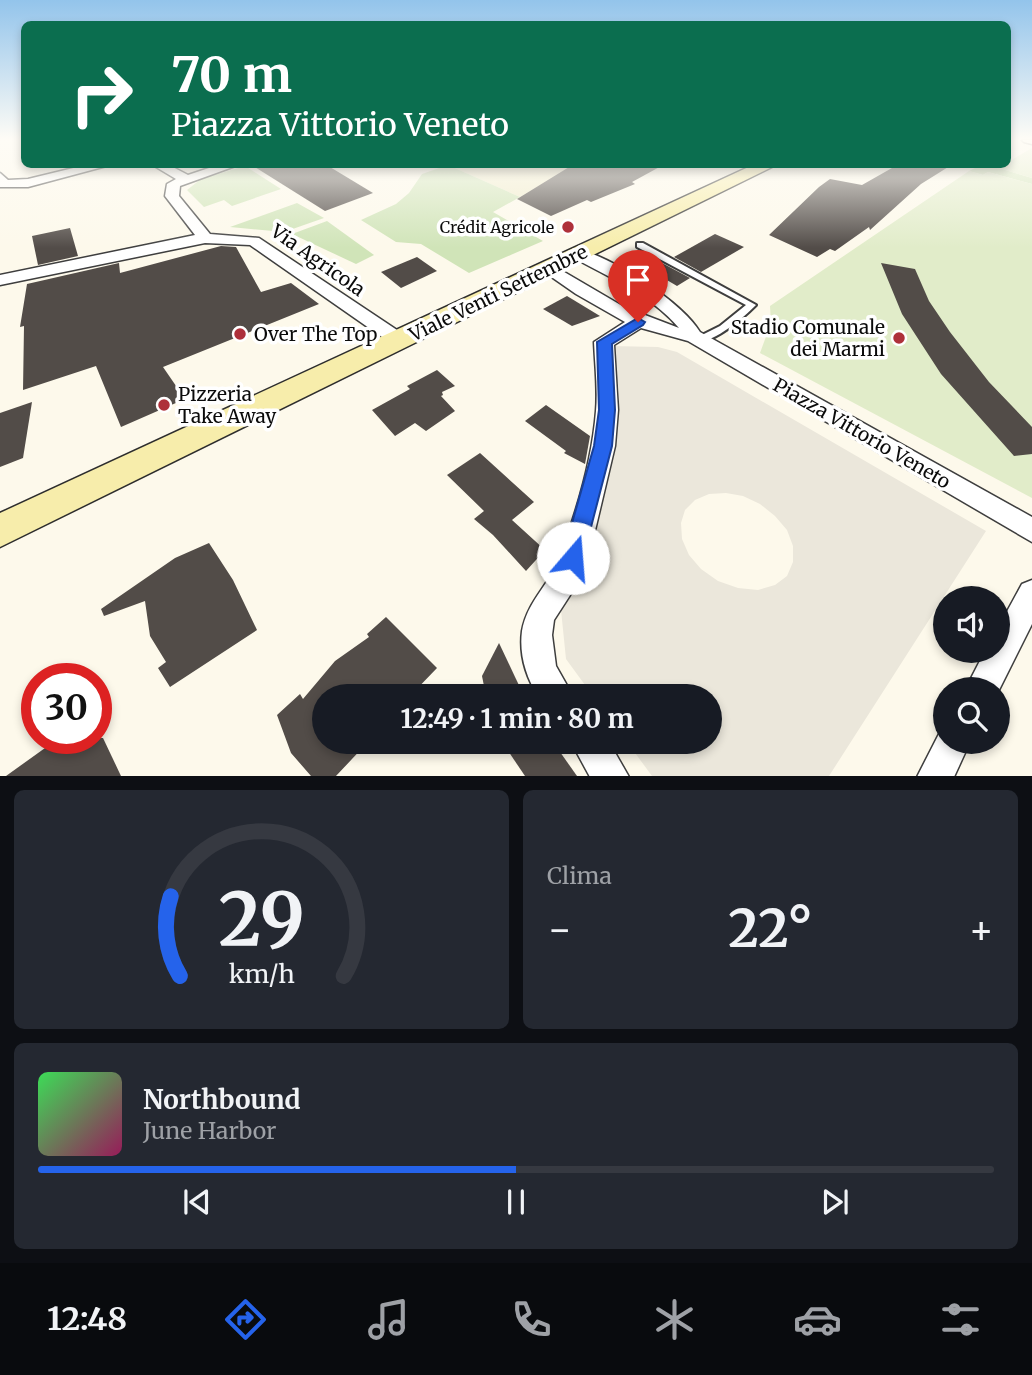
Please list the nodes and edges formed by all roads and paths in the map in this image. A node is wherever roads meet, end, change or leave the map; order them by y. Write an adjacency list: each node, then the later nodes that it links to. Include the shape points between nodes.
1 (57, 176): 5 (street, via 4,184)
2 (171, 176): 6 (street)
3 (201, 176): 6 (street)
4 (744, 176): 9 (main road, Viale Venti Settembre)
5 (0, 177)
6 (180, 184): 7 (street, via 172,196)
7 (205, 237): 11 (street, Via Agricola); 14 (street, Via Agricola, via 254,241)
8 (640, 244): 13 (lane, via 755,303 723,328)
9 (578, 254): 10 (main road, Viale Venti Settembre); 13 (street, Piazza Vittorio Veneto, via 676,311)
10 (548, 269): 12 (street, Piazza Vittorio Veneto); 14 (main road, Viale Venti Settembre)
11 (0, 280)
12 (638, 322): 13 (street, Piazza Vittorio Veneto); 19 (street, via 604,342 607,410 598,469 566,577 540,616 541,672)
13 (696, 338): 15 (street, Piazza Vittorio Veneto)
14 (399, 340): 16 (main road, Viale Venti Settembre)
15 (1032, 530)
16 (0, 531)
17 (1032, 594): 18 (street)
18 (988, 677)
19 (549, 684)
20 (596, 754): 22 (street)
21 (947, 754): 23 (street)
22 (611, 776)
23 (935, 776)

